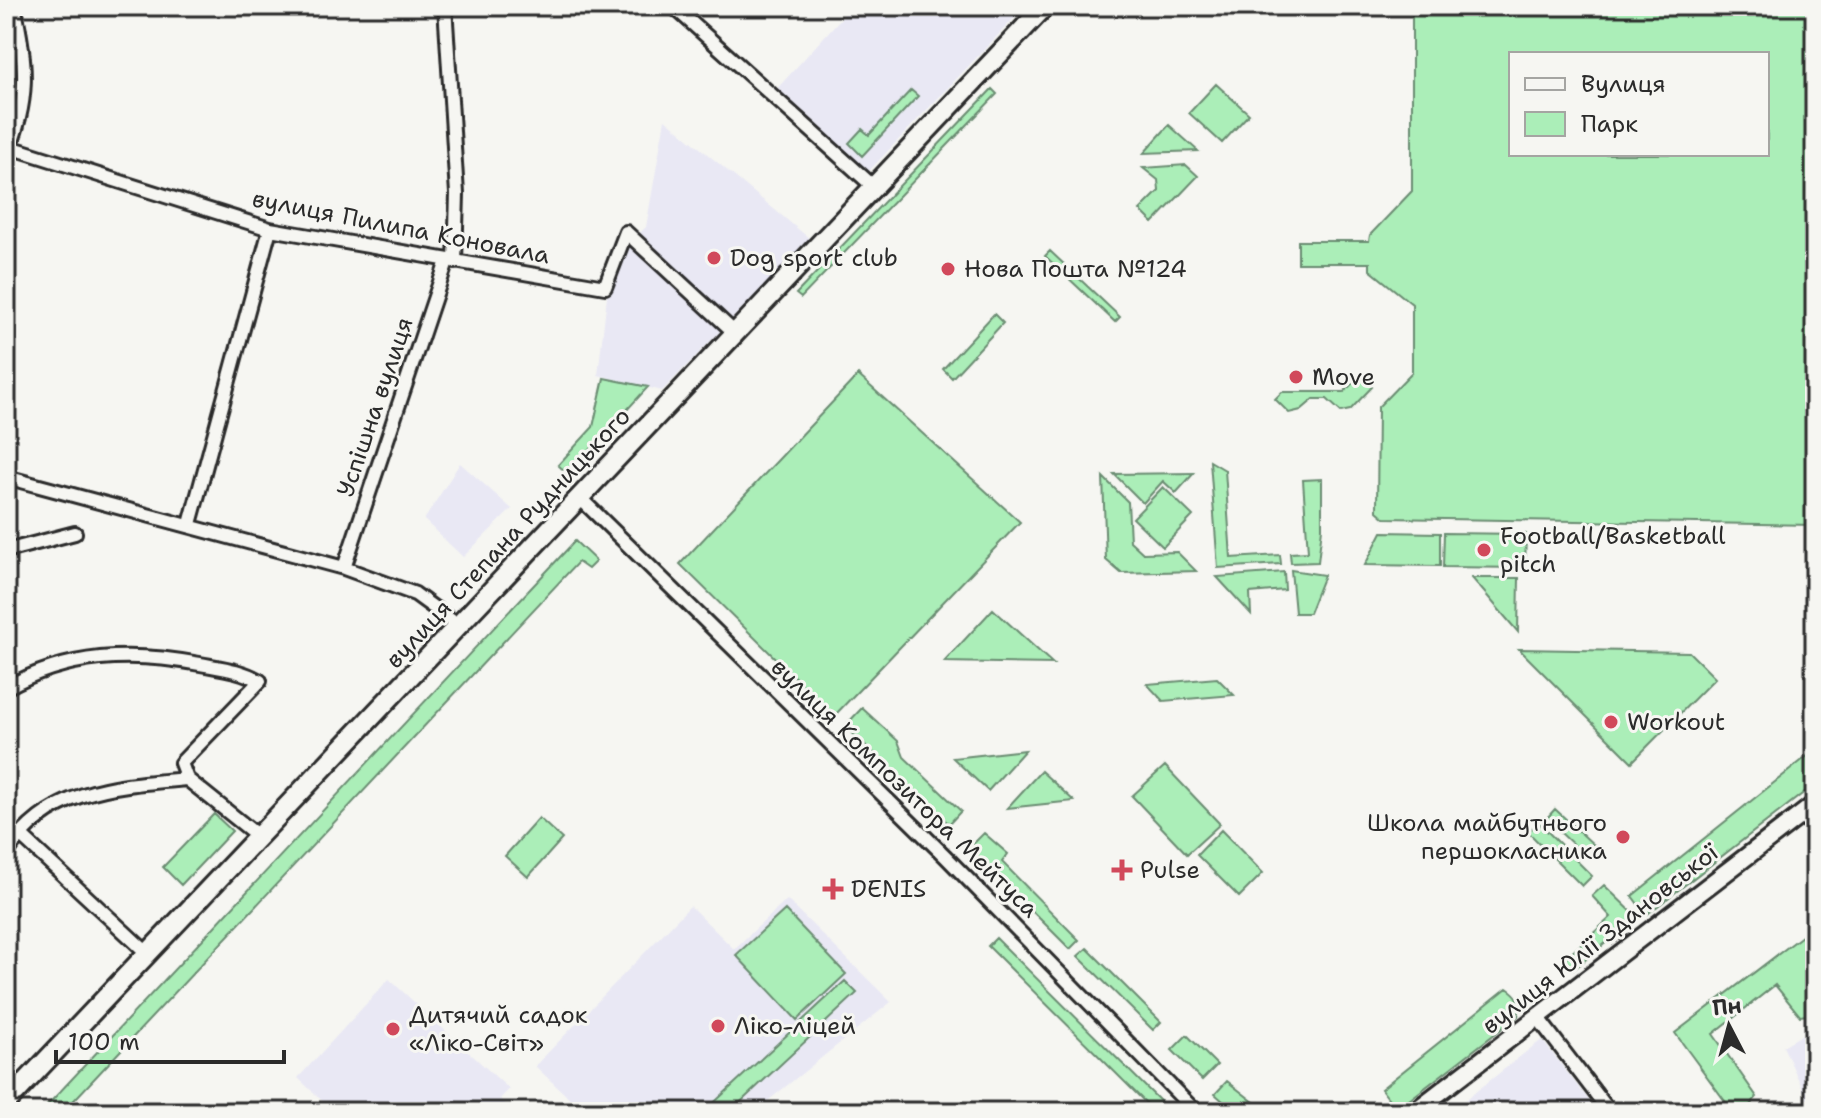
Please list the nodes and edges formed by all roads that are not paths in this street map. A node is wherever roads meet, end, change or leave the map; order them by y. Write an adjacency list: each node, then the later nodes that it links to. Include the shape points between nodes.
1 (14, 6): 5 (street, via 27,71)
2 (445, 6): 8 (street, Успішна вулиця, via 457,194)
3 (673, 6): 6 (street)
4 (1045, 6): 6 (main road, вулиця Степана Рудницького)
5 (8, 151): 7 (street, вулиця Пилипа Коновала)
6 (875, 188): 9 (main road, вулиця Степана Рудницького)
7 (270, 229): 8 (street, вулиця Пилипа Коновала); 12 (street)
8 (451, 261): 9 (street, вулиця Пилипа Коновала, via 605,287 626,232); 15 (street, Успішна вулиця)
9 (735, 333): 11 (main road, вулиця Степана Рудницького)
10 (6, 477): 12 (street)
11 (580, 498): 16 (main road, вулиця Степана Рудницького); 26 (street, вулиця Композитора Мейтуса, via 945,856)
12 (190, 524): 15 (street)
13 (75, 533): 14 (street)
14 (6, 551)
15 (344, 568): 16 (street, via 415,594)
16 (459, 626): 21 (main road, вулиця Степана Рудницького)
17 (6, 688): 18 (street, via 62,664 126,655 227,669 260,681 181,763)
18 (187, 779): 20 (street, via 88,791); 21 (street)
19 (1815, 804): 24 (street, вулиця Юлії Здановської)
20 (19, 834): 22 (street); 23 (street)
21 (258, 836): 23 (main road, вулиця Степана Рудницького)
22 (6, 854)
23 (146, 952): 25 (main road, вулиця Степана Рудницького)
24 (1538, 1018): 27 (street, вулиця Юлії Здановської); 28 (street)
25 (6, 1103)
26 (1196, 1112)
27 (1414, 1112)
28 (1610, 1112)

